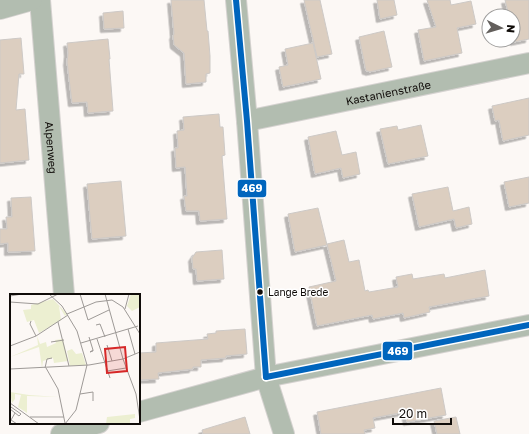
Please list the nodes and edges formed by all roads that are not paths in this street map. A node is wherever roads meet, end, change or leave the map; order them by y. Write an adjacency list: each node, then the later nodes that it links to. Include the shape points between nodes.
1 (32, 0): 4 (street)
2 (40, 0): 7 (street, Alpenweg)
3 (236, 0): 6 (street)
4 (0, 9)
5 (529, 63): 6 (street, Kastanienstraße)
6 (247, 121): 9 (street)
7 (64, 294)
8 (529, 325): 9 (street)
9 (266, 377): 10 (street); 13 (street)
10 (140, 412)
11 (94, 424): 12 (street)
12 (70, 429)
13 (284, 434)

